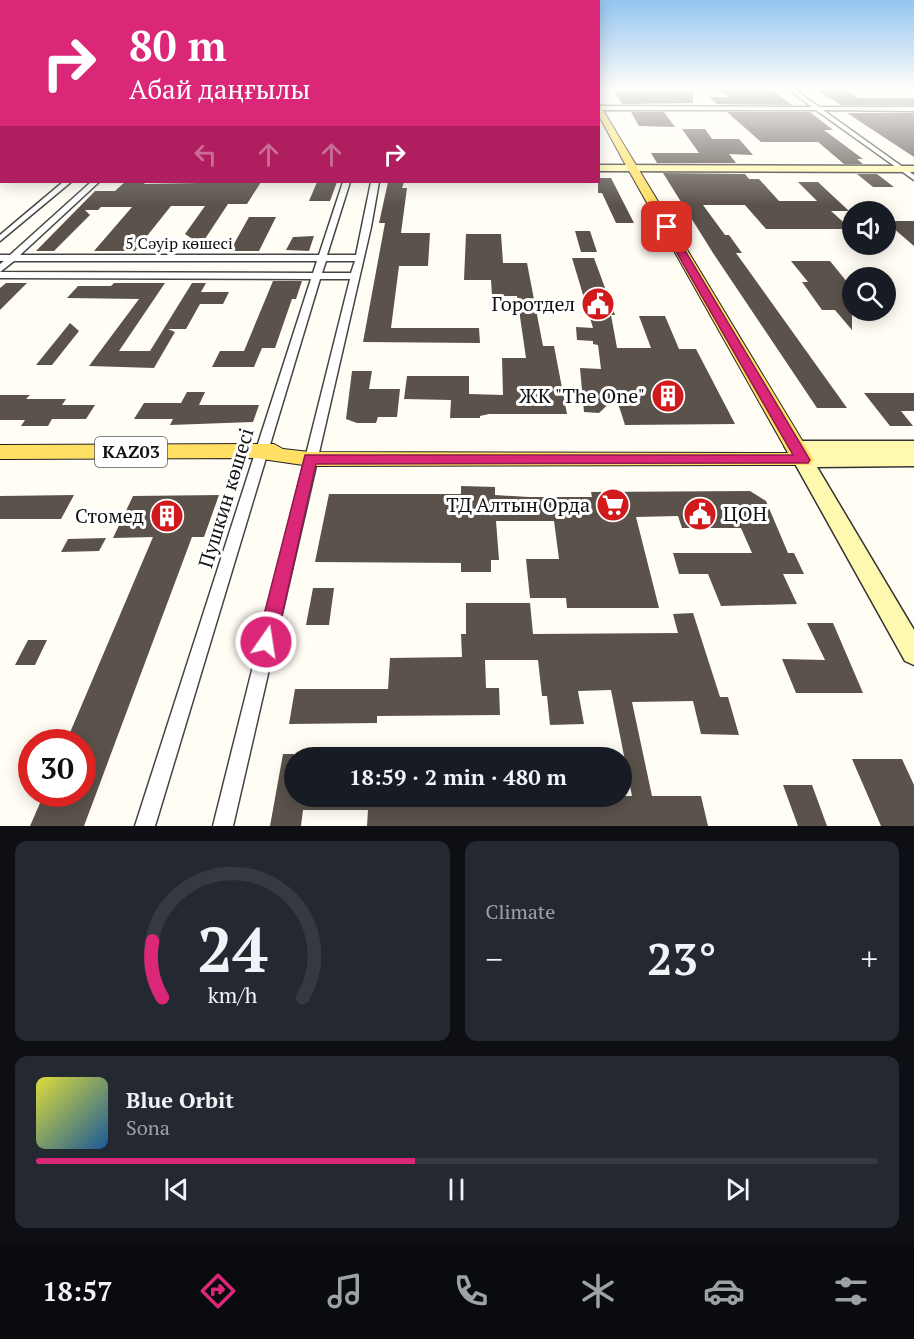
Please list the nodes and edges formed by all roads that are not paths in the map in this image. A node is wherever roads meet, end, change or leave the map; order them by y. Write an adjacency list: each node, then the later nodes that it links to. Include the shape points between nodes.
1 (610, 128): 4 (main road)
2 (844, 128): 5 (street)
3 (600, 168): 4 (main road)
4 (632, 168): 5 (main road); 25 (main road)
5 (901, 169): 6 (main road); 7 (street)
6 (914, 169)
7 (914, 178)
8 (66, 183): 12 (street)
9 (94, 183): 14 (street)
10 (346, 183): 15 (street, Пушкин көшесі)
11 (375, 183): 16 (street)
12 (0, 239)
13 (0, 258): 14 (street, 5 Сәуір көшесі)
14 (12, 258): 15 (street, 5 Сәуір көшесі); 17 (street)
15 (322, 258): 16 (street, 5 Сәуір көшесі); 19 (street, Пушкин көшесі)
16 (358, 258): 20 (street)
17 (0, 269)
18 (0, 275): 19 (street, 5 Сәуір көшесі)
19 (317, 276): 20 (street, 5 Сәуір көшесі); 24 (street, Пушкин көшесі)
20 (354, 276): 23 (street)
21 (914, 447): 25 (main road)
22 (0, 452): 24 (main road, KАZ03)
23 (311, 452): 24 (main road, KАZ03); 25 (main road, KАZ03); 29 (street)
24 (262, 453): 28 (street, Пушкин көшесі)
25 (799, 453): 26 (main road); 27 (main road)
26 (914, 459)
27 (914, 653)
28 (145, 826)
29 (223, 826)

